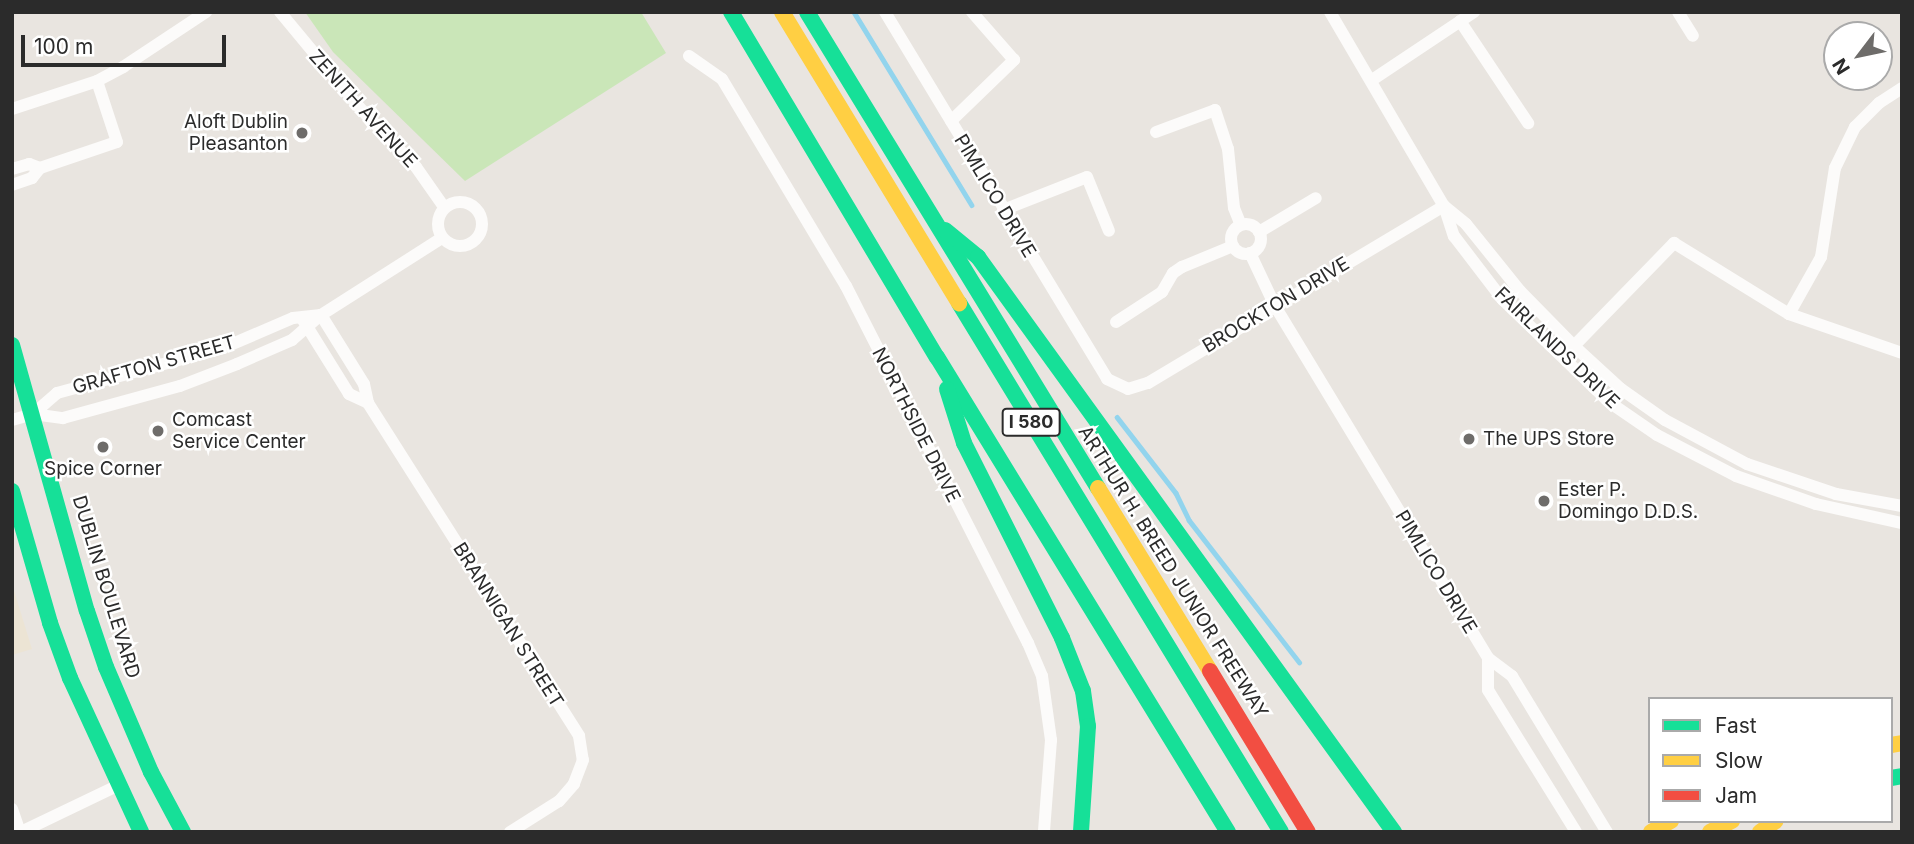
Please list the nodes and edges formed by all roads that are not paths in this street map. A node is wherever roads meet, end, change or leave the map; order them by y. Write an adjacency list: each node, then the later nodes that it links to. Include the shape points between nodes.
1 (206, 12): 15 (street)
2 (280, 12): 26 (street, ZENITH AVENUE, via 416,167)
3 (731, 12): 43 (main road, I 580)
4 (782, 12): 64 (main road, I 580)
5 (807, 12): 28 (main road, ARTHUR H. BREED JUNIOR FREEWAY / I 580)
6 (885, 12): 18 (street, PIMLICO DRIVE)
7 (972, 12): 18 (street, via 1014,60)
8 (1331, 12): 14 (street, FAIRLANDS DRIVE)
9 (1474, 12): 11 (street)
10 (1678, 12): 12 (street)
11 (1460, 21): 14 (street); 19 (street)
12 (1693, 36)
13 (689, 56): 61 (street, NORTHSIDE DRIVE, via 722,79 846,286 1028,643 1042,676 1051,740)
14 (1372, 80): 25 (street, FAIRLANDS DRIVE)
15 (97, 81): 17 (street); 21 (street, via 117,142)
16 (1902, 88): 36 (street, via 1855,127 1835,168 1821,257)
17 (12, 109)
18 (951, 121): 27 (street, PIMLICO DRIVE)
19 (1528, 123)
20 (1156, 132): 29 (street, via 1215,110 1228,149 1234,208)
21 (40, 167): 22 (street, via 29,164); 23 (street, via 32,178)
22 (12, 169)
23 (12, 185)
24 (1316, 198): 31 (street)
25 (1444, 206): 35 (street, BROCKTON DRIVE); 41 (street, FAIRLANDS DRIVE, via 1466,224 1520,291); 44 (street, FAIRLANDS DRIVE, via 1454,236 1495,289)
26 (444, 207): 32 (street, via 437,221); 32 (street, via 465,202 478,210 482,224 477,237 466,245 452,245)
27 (1003, 210): 30 (street, via 1087,177); 45 (street, PIMLICO DRIVE)
28 (933, 220): 65 (main road, ARTHUR H. BREED JUNIOR FREEWAY / I 580); 66 (main road, via 978,257)
29 (1241, 225): 31 (street, via 1251,225); 33 (street, via 1233,231)
30 (1109, 231)
31 (1259, 232): 34 (street, via 1259,244)
32 (442, 237): 37 (street, GRAFTON STREET)
33 (1233, 246): 34 (street); 39 (street, via 1182,267 1162,292)
34 (1250, 253): 35 (street, PIMLICO DRIVE)
35 (1275, 306): 45 (street, BROCKTON DRIVE, via 1148,383 1128,389); 52 (street, PIMLICO DRIVE)
36 (1790, 314): 41 (street, via 1674,243); 42 (street)
37 (321, 315): 38 (street, GRAFTON STREET); 46 (street, BRANNIGAN STREET, via 364,384)
38 (304, 322): 46 (street, BRANNIGAN STREET, via 349,394); 47 (street, GRAFTON STREET, via 57,393); 47 (street, GRAFTON STREET, via 292,340 180,386 63,418)
39 (1116, 322)
40 (12, 345): 47 (main road, DUBLIN BOULEVARD)
41 (1574, 346): 44 (street); 50 (street, FAIRLANDS DRIVE, via 1621,389 1665,420 1747,464 1836,494)
42 (1902, 353)
43 (937, 357): 62 (main road, via 964,443 1062,638 1083,691 1088,726); 63 (main road, I 580)
44 (1562, 359): 51 (street, FAIRLANDS DRIVE, via 1609,402 1657,435 1736,476 1816,504)
45 (1107, 379)
46 (368, 403): 60 (street, BRANNIGAN STREET, via 579,736 583,760 574,784 559,801)
47 (33, 414): 48 (street, GRAFTON STREET); 59 (main road, DUBLIN BOULEVARD, via 106,667 151,772)
48 (12, 420)
49 (12, 491): 53 (main road, via 50,623)
50 (1902, 506)
51 (1902, 523)
52 (1488, 658): 67 (street, PIMLICO DRIVE, via 1488,690); 68 (street, PIMLICO DRIVE, via 1512,676)
53 (117, 786): 57 (street); 58 (main road)
54 (12, 808): 57 (street)
55 (1667, 823): 69 (main road)
56 (1728, 823): 70 (main road)
57 (20, 832)
58 (141, 832)
59 (183, 832)
60 (510, 832)
61 (1045, 832)
62 (1081, 832)
63 (1228, 832)
64 (1280, 832)
65 (1308, 832)
66 (1394, 832)
67 (1576, 832)
68 (1607, 832)
69 (1651, 832)
70 (1710, 832)

